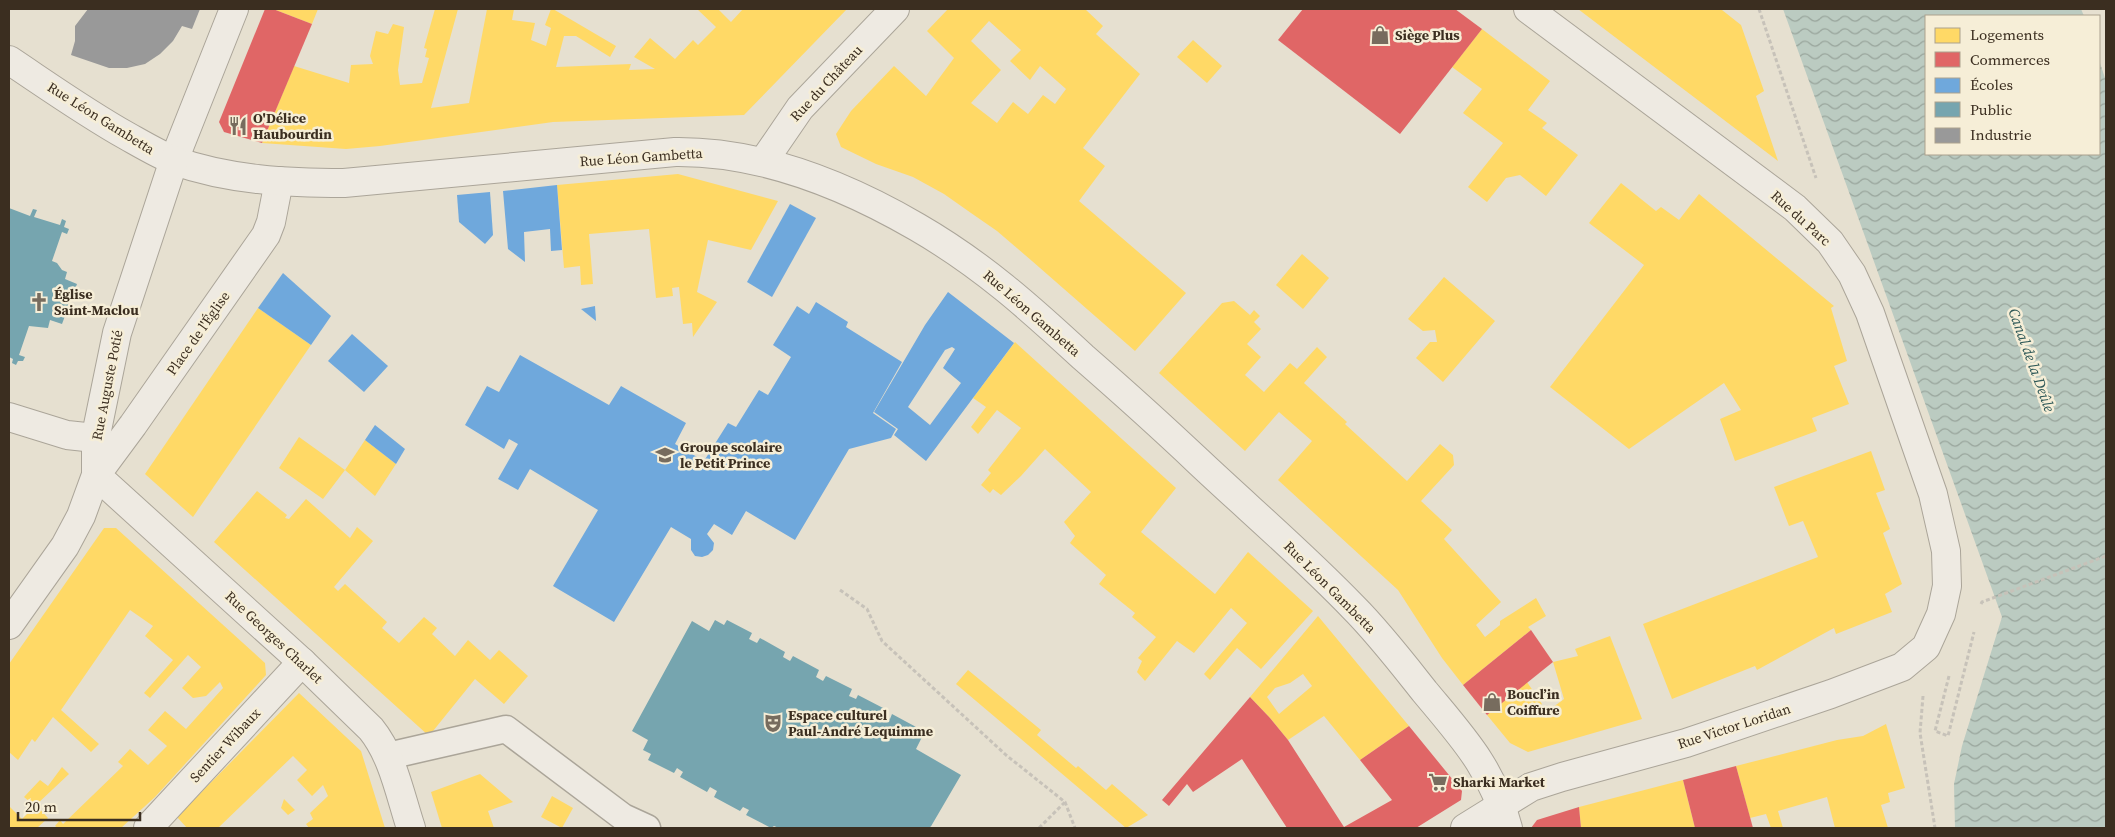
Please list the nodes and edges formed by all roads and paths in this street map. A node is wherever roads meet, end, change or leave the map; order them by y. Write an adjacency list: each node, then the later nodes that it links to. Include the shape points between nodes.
1 (234, 9): 6 (street, Rue Auguste Potié)
2 (895, 9): 7 (street, Rue du Château, via 800,108)
3 (1528, 9): 16 (street, Rue du Parc, via 1795,208 1841,256 1870,313 1938,512 1947,567)
4 (1759, 9): 9 (path, via 1814,166)
5 (9, 60): 6 (street, Rue Léon Gambetta, via 104,123)
6 (174, 160): 8 (street, Rue Léon Gambetta, via 221,173); 11 (street, Rue Auguste Potié, via 117,333)
7 (763, 162): 8 (street, Rue Léon Gambetta, via 728,154 675,152 374,181); 24 (street, Rue Léon Gambetta, via 817,179 882,208 944,243 1014,294 1353,606 1474,752 1494,786)
8 (279, 181): 12 (street, Place de l'Église, via 271,222 262,240)
9 (1818, 186)
10 (9, 417): 11 (street, via 67,435)
11 (95, 438): 12 (street, Rue Auguste Potié)
12 (96, 475): 17 (street, Rue Auguste Potié, via 74,532); 19 (street, Rue Georges Charlet)
13 (2106, 556): 15 (path, via 1982,602)
14 (840, 590): 23 (path, via 867,609 882,641 1006,755)
15 (1979, 612)
16 (1941, 614): 24 (street, Rue Victor Loridan, via 1926,646 1902,667 1710,735 1532,788)
17 (9, 624)
18 (1975, 631): 21 (path, via 1948,736)
19 (302, 662): 22 (street, Rue Georges Charlet, via 371,729); 25 (street, Sentier Wibaux)
20 (1924, 690): 31 (path, via 1920,733)
21 (1935, 732)
22 (388, 756): 26 (street, Rue Georges Charlet); 27 (street, via 506,728 624,816)
23 (1065, 802): 28 (path); 29 (path)
24 (1505, 817): 30 (street, Rue Victor Loridan)
25 (148, 828)
26 (411, 828)
27 (646, 828)
28 (1039, 828)
29 (1076, 828)
30 (1465, 828)
31 (1936, 828)

